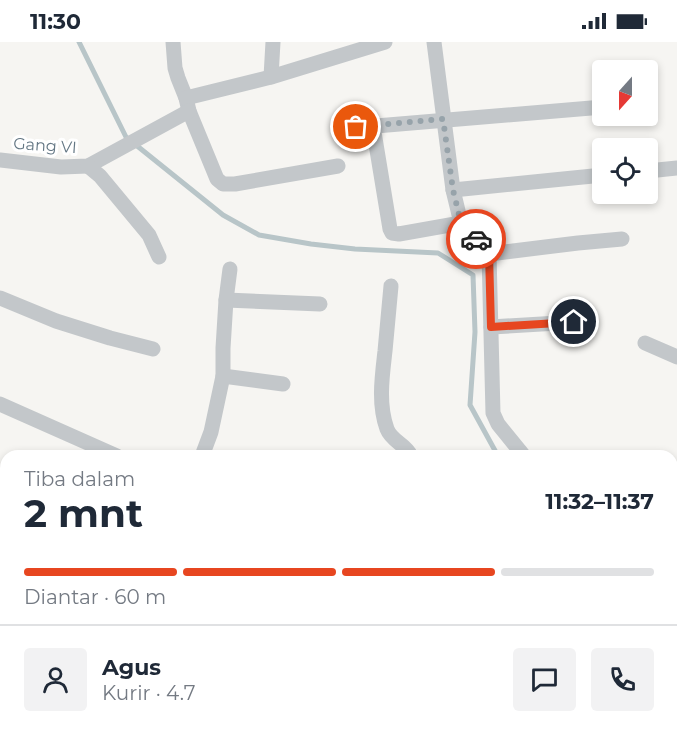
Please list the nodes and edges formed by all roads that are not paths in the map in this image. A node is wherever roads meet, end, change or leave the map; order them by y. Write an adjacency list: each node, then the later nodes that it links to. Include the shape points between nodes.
1 (173, 42): 6 (street, via 175,68)
2 (273, 42): 5 (street)
3 (385, 42): 5 (street)
4 (434, 42): 8 (street)
5 (271, 77): 6 (street)
6 (188, 104): 12 (street, via 155,129); 13 (street, via 217,179 223,184)
7 (592, 107): 8 (street)
8 (443, 119): 9 (street); 17 (street)
9 (373, 126): 10 (street); 18 (street, via 392,233)
10 (340, 129)
11 (0, 160): 12 (street, Gang VI)
12 (88, 166): 21 (street, via 149,235)
13 (338, 166)
14 (677, 168): 15 (street)
15 (658, 170)
16 (592, 176): 17 (street)
17 (453, 190): 18 (street)
18 (461, 223): 20 (street)
19 (621, 239): 20 (street)
20 (489, 254): 28 (street)
21 (159, 257)
22 (230, 269): 25 (street)
23 (391, 286): 37 (street, via 382,377 383,414 388,432)
24 (0, 298): 30 (street, via 56,321)
25 (226, 300): 26 (street); 32 (street)
26 (320, 304)
27 (574, 322): 28 (street)
28 (491, 327): 38 (street, via 493,413)
29 (645, 344): 31 (street)
30 (153, 349)
31 (677, 357)
32 (223, 376): 33 (street); 36 (street)
33 (283, 384)
34 (0, 404): 35 (street)
35 (104, 450)
36 (204, 450)
37 (408, 450)
38 (519, 450)

